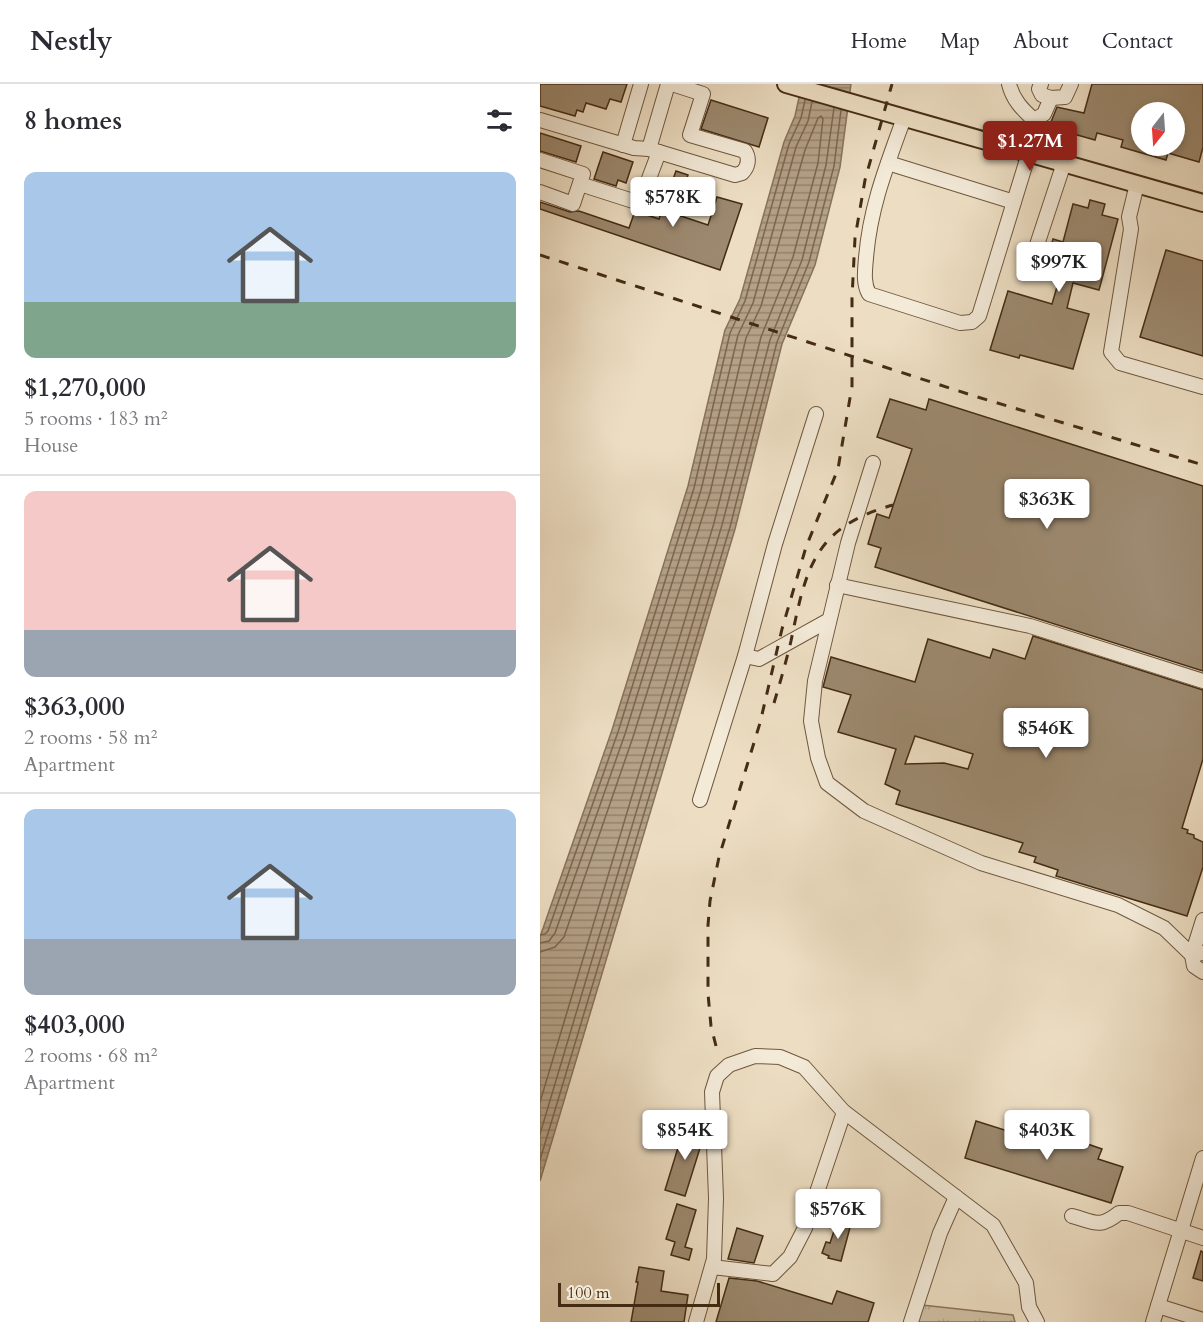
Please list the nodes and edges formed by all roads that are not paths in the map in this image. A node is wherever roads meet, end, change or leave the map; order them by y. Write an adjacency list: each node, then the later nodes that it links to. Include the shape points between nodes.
1 (641, 84): 11 (street)
2 (670, 84): 12 (street); 12 (street, via 703,94 690,135 745,152 748,162 742,173 735,175)
3 (1009, 84): 10 (street, via 1017,104)
4 (1041, 84): 7 (street, via 1042,95)
5 (1071, 84): 7 (street, via 1065,97)
6 (791, 86): 8 (main road)
7 (1051, 98): 10 (street, via 1044,114)
8 (904, 118): 13 (main road); 15 (street)
9 (540, 120): 11 (street)
10 (1034, 120): 13 (street)
11 (622, 145): 12 (street)
12 (654, 151): 17 (street, via 642,197 633,201)
13 (1027, 153): 16 (main road); 20 (street)
14 (540, 160): 17 (street, via 583,174)
15 (888, 163): 20 (street); 20 (street, via 868,229 865,287 869,294 960,323 972,322 979,316)
16 (1064, 164): 18 (main road); 22 (street)
17 (580, 184): 19 (street, via 573,204)
18 (1137, 184): 21 (main road); 23 (street, via 1111,351 1120,363)
19 (540, 192)
20 (1014, 202)
21 (1203, 203)
22 (1031, 264)
23 (1203, 387)
24 (816, 414): 28 (street)
25 (873, 463): 26 (street)
26 (837, 585): 27 (street); 29 (street, via 1030,626)
27 (829, 620): 28 (street, via 759,659); 32 (street, via 814,681 811,721 827,783 864,811 981,863 1118,905 1164,928)
28 (744, 656): 30 (street)
29 (1203, 681)
30 (700, 801)
31 (1203, 926): 32 (street)
32 (1197, 954): 33 (street, via 1194,966)
33 (1203, 972)
34 (844, 1112): 36 (street); 40 (street, via 805,1228 790,1257 773,1274); 40 (street, via 804,1067 780,1057 755,1056 729,1065 717,1076 712,1092 716,1198)
35 (1203, 1158): 38 (street)
36 (956, 1197): 44 (street); 45 (street, via 993,1225 1026,1283 1029,1307)
37 (1072, 1216): 38 (street, via 1100,1224 1108,1223 1119,1213 1128,1214)
38 (1181, 1231): 39 (street); 41 (street)
39 (1203, 1238)
40 (712, 1267): 43 (street)
41 (1158, 1306): 42 (street); 46 (street)
42 (1203, 1320)
43 (696, 1322)
44 (911, 1322)
45 (1037, 1322)
46 (1154, 1322)

